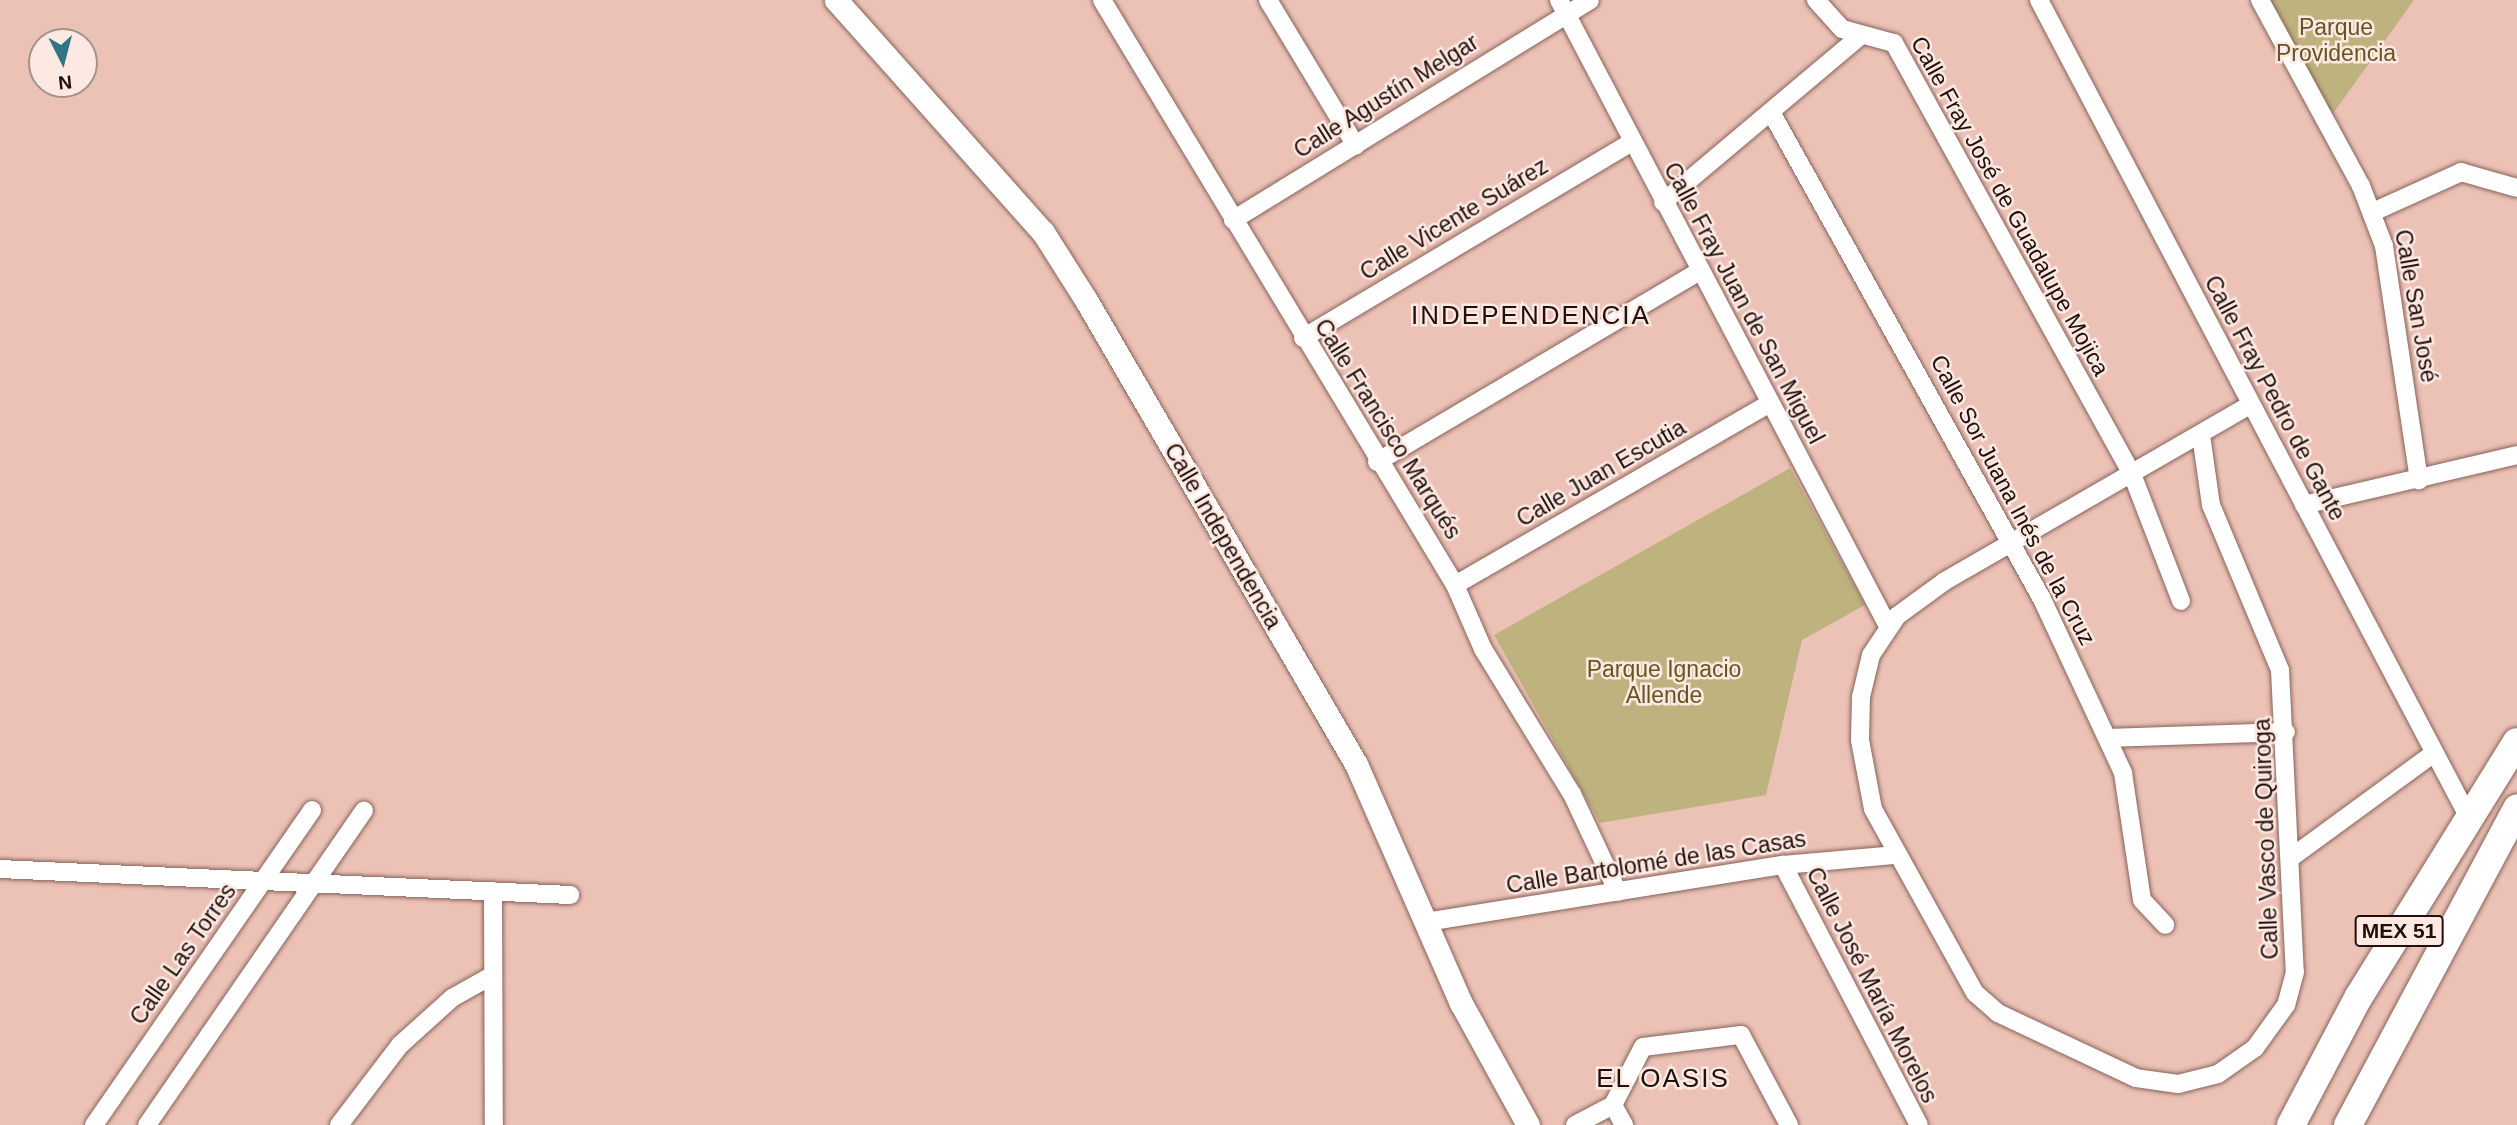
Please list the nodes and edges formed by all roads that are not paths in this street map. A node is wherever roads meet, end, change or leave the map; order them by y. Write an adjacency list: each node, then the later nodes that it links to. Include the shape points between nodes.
1 (836, 0): 48 (street, Calle Independencia, via 1043,232 1356,764)
2 (1102, 0): 16 (street, Calle Francisco Marqués)
3 (1268, 0): 12 (street)
4 (1590, 0): 8 (street, Calle Agustín Melgar)
5 (1815, 0): 9 (street, Calle Fray José de Guadalupe Mojica, via 1827,19)
6 (2039, 0): 20 (street, Calle Fray Pedro de Gante)
7 (2259, 0): 15 (street, Calle San José)
8 (1562, 6): 11 (street, Calle Fray Juan de San Miguel); 12 (street, Calle Agustín Melgar)
9 (1860, 36): 10 (street); 24 (street, Calle Fray José de Guadalupe Mojica, via 1894,43)
10 (1770, 112): 14 (street); 27 (street, Calle Sor Juana Inés de la Cruz)
11 (1630, 143): 14 (street, Calle Fray Juan de San Miguel); 18 (street, Calle Vicente Suárez)
12 (1356, 146): 16 (street, Calle Agustín Melgar)
13 (2517, 188): 15 (street, via 2461,173)
14 (1664, 202): 17 (street, Calle Fray Juan de San Miguel)
15 (2372, 212): 25 (street, Calle San José, via 2384,246)
16 (1233, 220): 18 (street, Calle Francisco Marqués)
17 (1700, 271): 19 (street, Calle Fray Juan de San Miguel); 23 (street)
18 (1303, 338): 23 (street, Calle Francisco Marqués)
19 (1770, 403): 28 (street, Calle Juan Escutia); 30 (street, Calle Fray Juan de San Miguel)
20 (2250, 405): 21 (street, Calle Vasco de Quiroga); 26 (street, Calle Fray Pedro de Gante)
21 (2201, 435): 24 (street, Calle Vasco de Quiroga); 31 (street, Calle Vasco de Quiroga, via 2211,505 2280,670)
22 (2517, 455): 25 (street)
23 (1377, 462): 28 (street, Calle Francisco Marqués)
24 (2132, 474): 27 (street, Calle Vasco de Quiroga); 29 (street, Calle Fray José de Guadalupe Mojica)
25 (2419, 480): 26 (street)
26 (2304, 506): 34 (street, Calle Fray Pedro de Gante)
27 (2013, 542): 30 (street, Calle Vasco de Quiroga, via 1945,581); 32 (street, Calle Sor Juana Inés de la Cruz)
28 (1455, 585): 46 (street, Calle Francisco Marqués, via 1478,639 1572,794)
29 (2181, 601)
30 (1889, 628): 39 (street, Calle Vasco de Quiroga, via 1871,655 1860,740 1873,810)
31 (2286, 732): 32 (street); 40 (street, Calle Vasco de Quiroga)
32 (2108, 738): 49 (street, Calle Sor Juana Inés de la Cruz, via 2133,810 2131,844 2142,900)
33 (2517, 742): 38 (main road, MEX 51)
34 (2434, 752): 38 (street, Calle Fray Pedro de Gante); 40 (street)
35 (2517, 808): 62 (main road, MEX 51)
36 (312, 810): 43 (street, Calle Las Torres)
37 (364, 811): 44 (street)
38 (2469, 818): 61 (main road, MEX 51, via 2358,998)
39 (1894, 855): 40 (street, Calle Vasco de Quiroga, via 1975,993 1998,1013 2136,1078 2178,1084 2218,1074 2255,1048 2286,1005 2295,972); 41 (street, Calle Bartolomé de las Casas)
40 (2292, 857)
41 (1783, 865): 46 (street, Calle Bartolomé de las Casas); 60 (street, Calle José María Morelos)
42 (0, 869): 43 (street)
43 (262, 881): 44 (street); 52 (street, Calle Las Torres)
44 (313, 883): 45 (street); 53 (street)
45 (493, 891): 47 (street); 50 (street)
46 (1618, 892): 48 (street, Calle Bartolomé de las Casas)
47 (570, 895)
48 (1426, 922): 56 (street, Calle Independencia)
49 (2165, 925)
50 (493, 975): 54 (street, via 452,998 400,1045); 55 (street)
51 (1613, 1105): 57 (street); 58 (street); 59 (street, via 1643,1047 1741,1035)
52 (94, 1125)
53 (147, 1125)
54 (339, 1125)
55 (494, 1125)
56 (1528, 1125)
57 (1575, 1125)
58 (1624, 1125)
59 (1788, 1125)
60 (1919, 1125)
61 (2291, 1125)
62 (2348, 1125)

